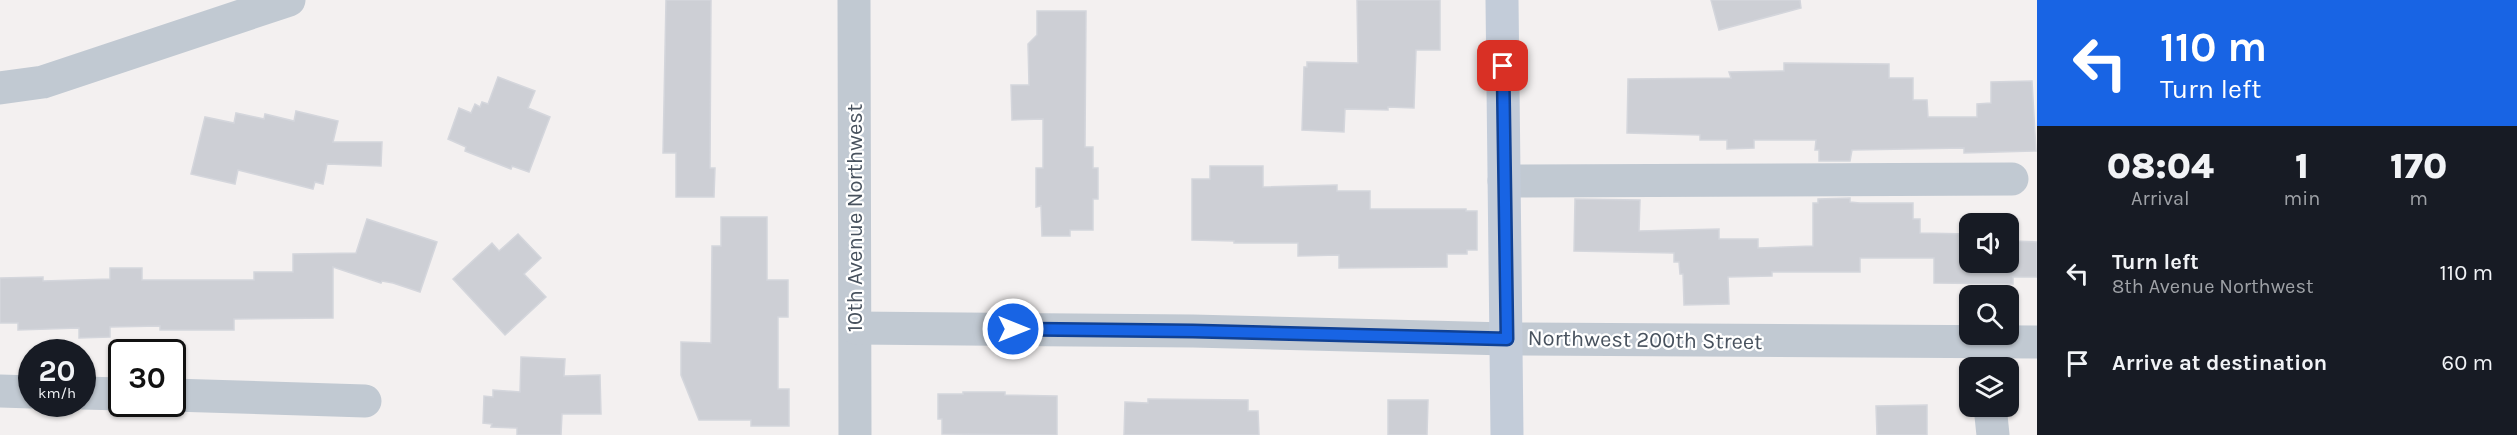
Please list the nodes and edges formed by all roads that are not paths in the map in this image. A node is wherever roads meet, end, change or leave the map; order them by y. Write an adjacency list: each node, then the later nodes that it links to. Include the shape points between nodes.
1 (289, 0): 4 (street, via 43,82)
2 (854, 0): 7 (street, 10th Avenue Northwest)
3 (1502, 0): 6 (main road)
4 (0, 88)
5 (2012, 179): 6 (street)
6 (1504, 181): 8 (main road)
7 (856, 328): 8 (street, Northwest 200th Street); 16 (street, 10th Avenue Northwest)
8 (1507, 339): 10 (street, Northwest 200th Street); 17 (main road)
9 (2037, 342): 10 (street, Northwest 200th Street)
10 (1985, 355)
11 (0, 391): 12 (street)
12 (18, 392)
13 (186, 395): 14 (street)
14 (365, 401)
15 (1991, 417): 18 (street)
16 (855, 435)
17 (1508, 435)
18 (1993, 435)

